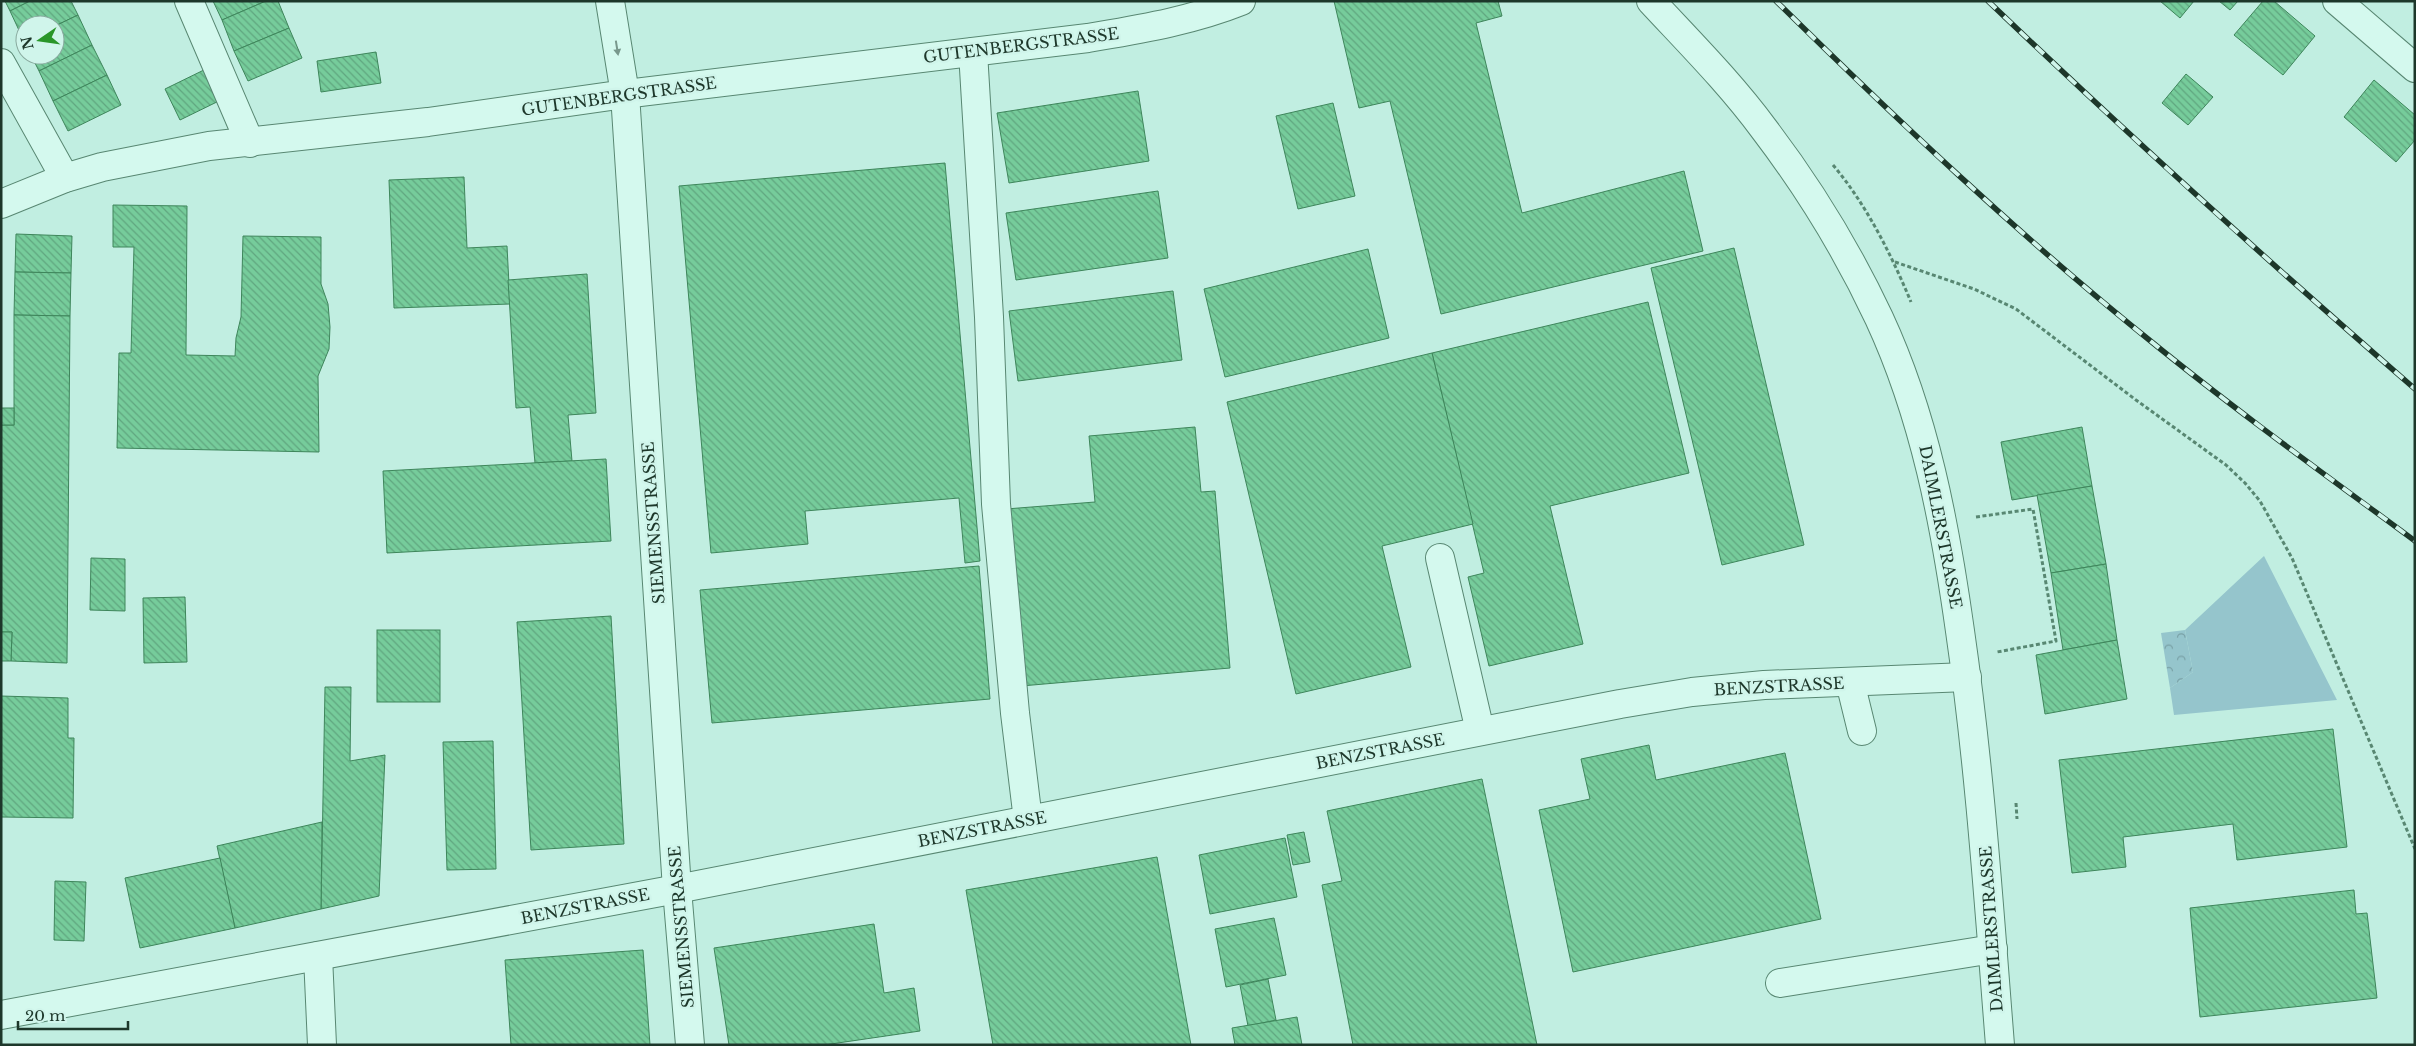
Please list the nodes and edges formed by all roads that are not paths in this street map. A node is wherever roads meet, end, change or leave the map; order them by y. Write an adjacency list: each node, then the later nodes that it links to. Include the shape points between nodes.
1 (189, 1): 10 (street)
2 (610, 1): 9 (street, SIEMENSSTRASSE, one-way to 9)
3 (1241, 1): 6 (street, GUTENBERGSTRASSE, via 1158,26)
4 (1651, 1): 14 (street, DAIMLERSTRASSE, via 1721,76 1800,178 1854,268 1880,320 1920,426 1935,484)
5 (2337, 1): 8 (street)
6 (973, 52): 9 (street, GUTENBERGSTRASSE); 18 (street, via 989,317 996,504)
7 (1, 63): 11 (street)
8 (2415, 68)
9 (624, 94): 10 (street, GUTENBERGSTRASSE); 19 (street, SIEMENSSTRASSE)
10 (250, 143): 11 (street, GUTENBERGSTRASSE, via 209,146 133,160)
11 (65, 178): 12 (street, GUTENBERGSTRASSE)
12 (1, 204)
13 (1440, 558): 16 (street)
14 (1967, 677): 15 (street, BENZSTRASSE); 20 (street, DAIMLERSTRASSE)
15 (1850, 682): 16 (street, BENZSTRASSE, via 1692,692); 17 (street)
16 (1480, 731): 18 (street, BENZSTRASSE)
17 (1862, 731)
18 (1028, 820): 19 (street, BENZSTRASSE)
19 (677, 889): 21 (street, BENZSTRASSE); 25 (street, SIEMENSSTRASSE)
20 (1993, 949): 22 (street); 26 (street, DAIMLERSTRASSE)
21 (318, 956): 23 (street, BENZSTRASSE); 24 (street)
22 (1780, 983)
23 (1, 1015)
24 (322, 1045)
25 (690, 1045)
26 (2000, 1045)

